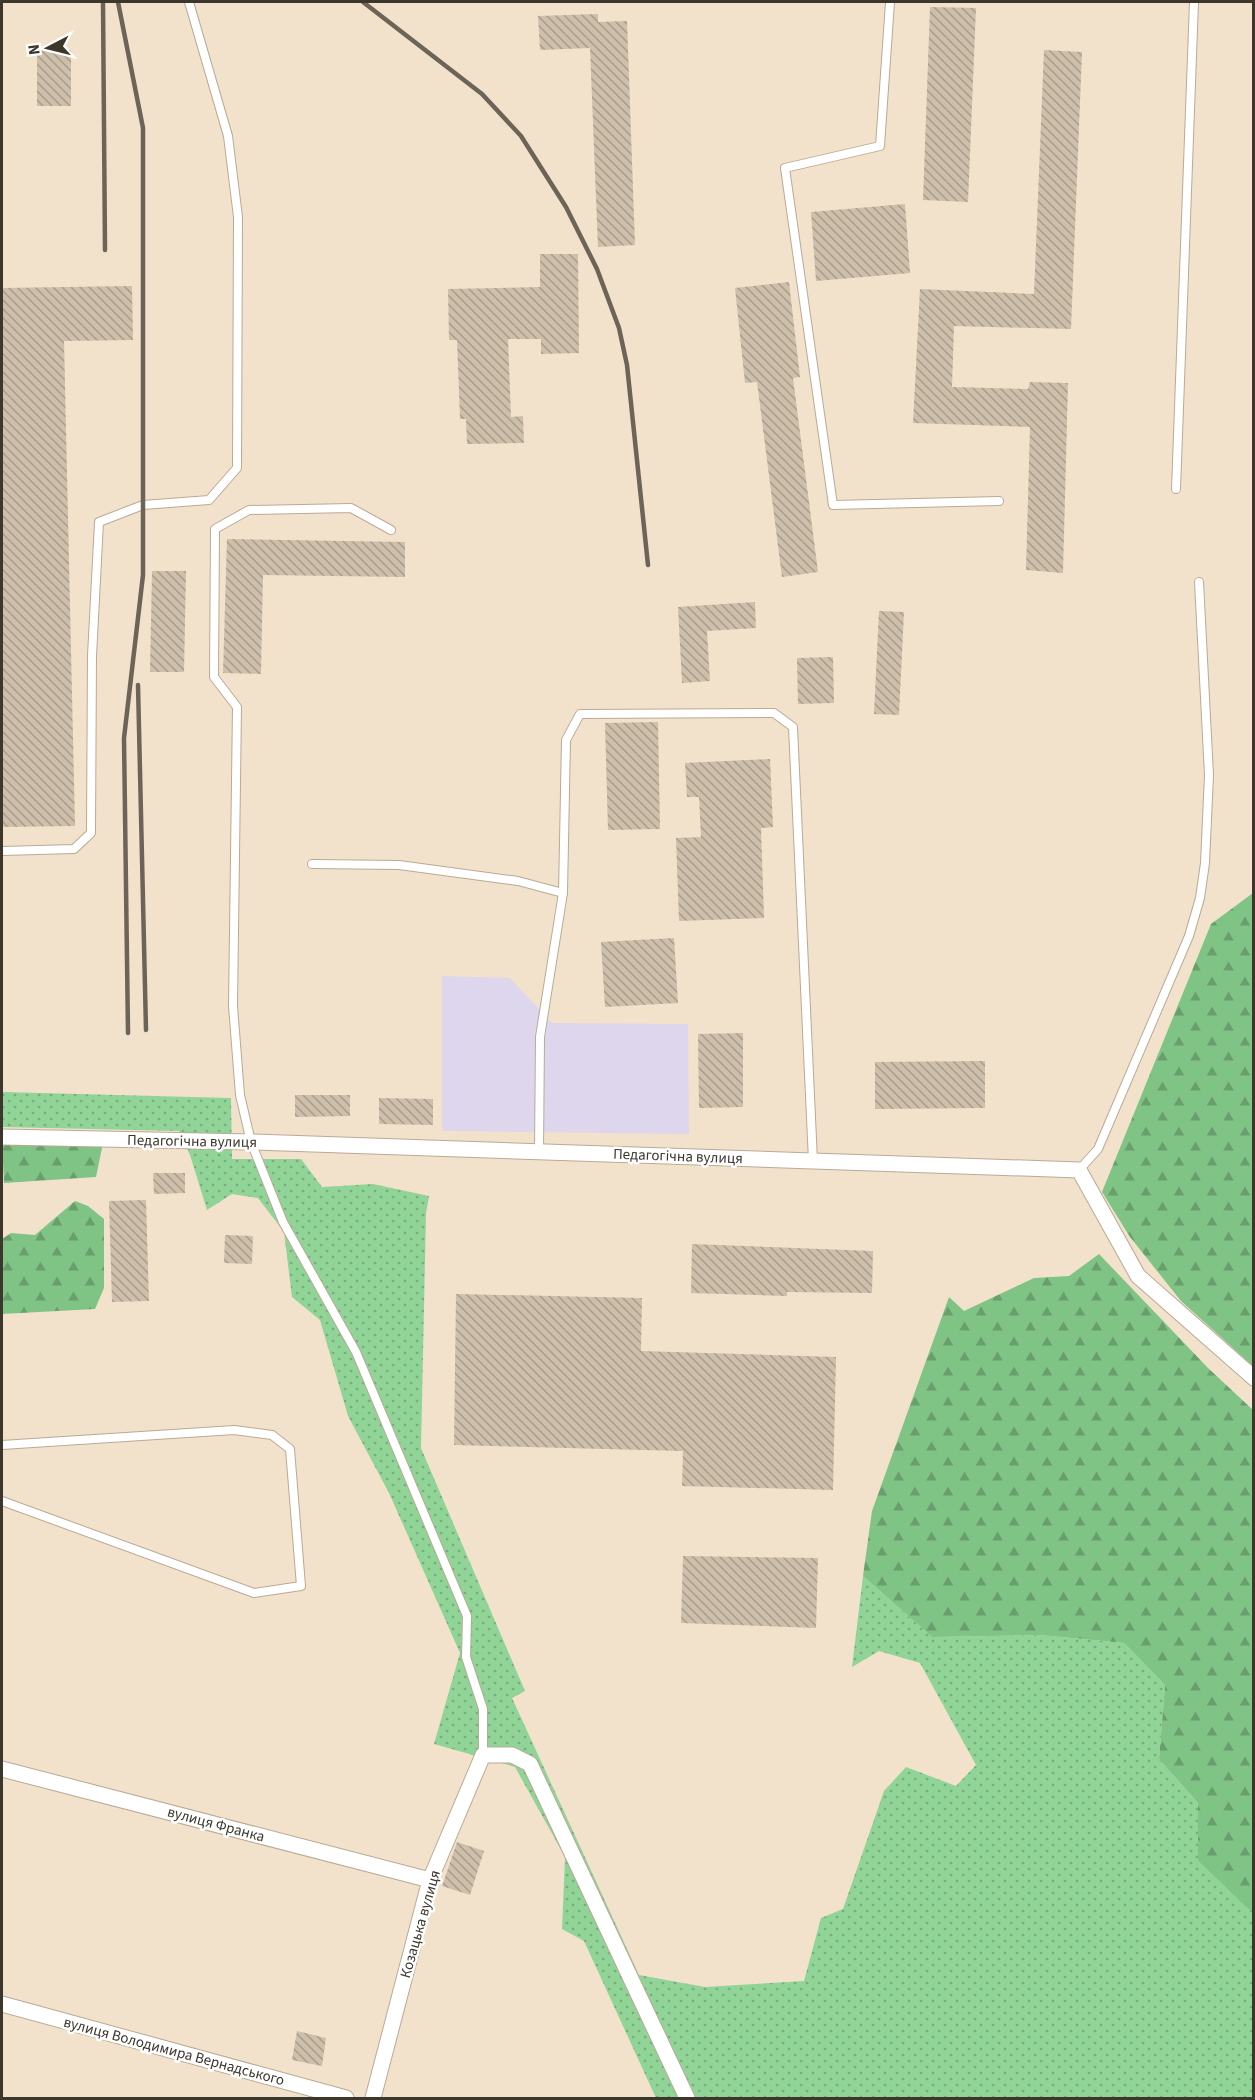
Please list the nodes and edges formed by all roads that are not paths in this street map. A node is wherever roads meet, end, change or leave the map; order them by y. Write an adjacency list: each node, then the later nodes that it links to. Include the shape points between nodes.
1 (189, 2): 8 (lane, via 228,136 238,217 237,468 210,500 143,505 99,522 92,656 92,833 74,849)
2 (890, 2): 5 (lane, via 880,146 785,168 833,505)
3 (1194, 2): 4 (lane)
4 (1176, 489)
5 (999, 501)
6 (392, 530): 12 (lane, via 351,508 249,510 215,529 214,677 237,707 233,1006 240,1095)
7 (1199, 582): 15 (lane, via 1209,775 1200,898 1189,936 1098,1149)
8 (2, 851)
9 (312, 864): 10 (lane, via 399,865 518,881)
10 (563, 893): 13 (lane, via 540,1037); 14 (lane, via 566,740 580,714 774,713 794,728)
11 (2, 1137): 12 (street, Педагогічна вулиця)
12 (251, 1142): 13 (street, Педагогічна вулиця); 19 (lane, via 283,1222 356,1352 467,1616 466,1657 483,1709)
13 (539, 1152): 14 (street, Педагогічна вулиця)
14 (813, 1161): 15 (street, Педагогічна вулиця)
15 (1079, 1170): 16 (street, via 1138,1276)
16 (1254, 1378)
17 (2, 1445): 18 (lane, via 234,1430 272,1435 290,1449 301,1586 254,1593)
18 (2, 1501)
19 (483, 1755): 21 (street, Козацька вулиця); 25 (street, via 512,1755 530,1764)
20 (2, 1769): 21 (street, вулиця Франка)
21 (429, 1880): 24 (street, Козацька вулиця)
22 (2, 2004): 23 (street, вулиця Володимира Вернадського)
23 (346, 2098)
24 (373, 2098)
25 (687, 2098)

